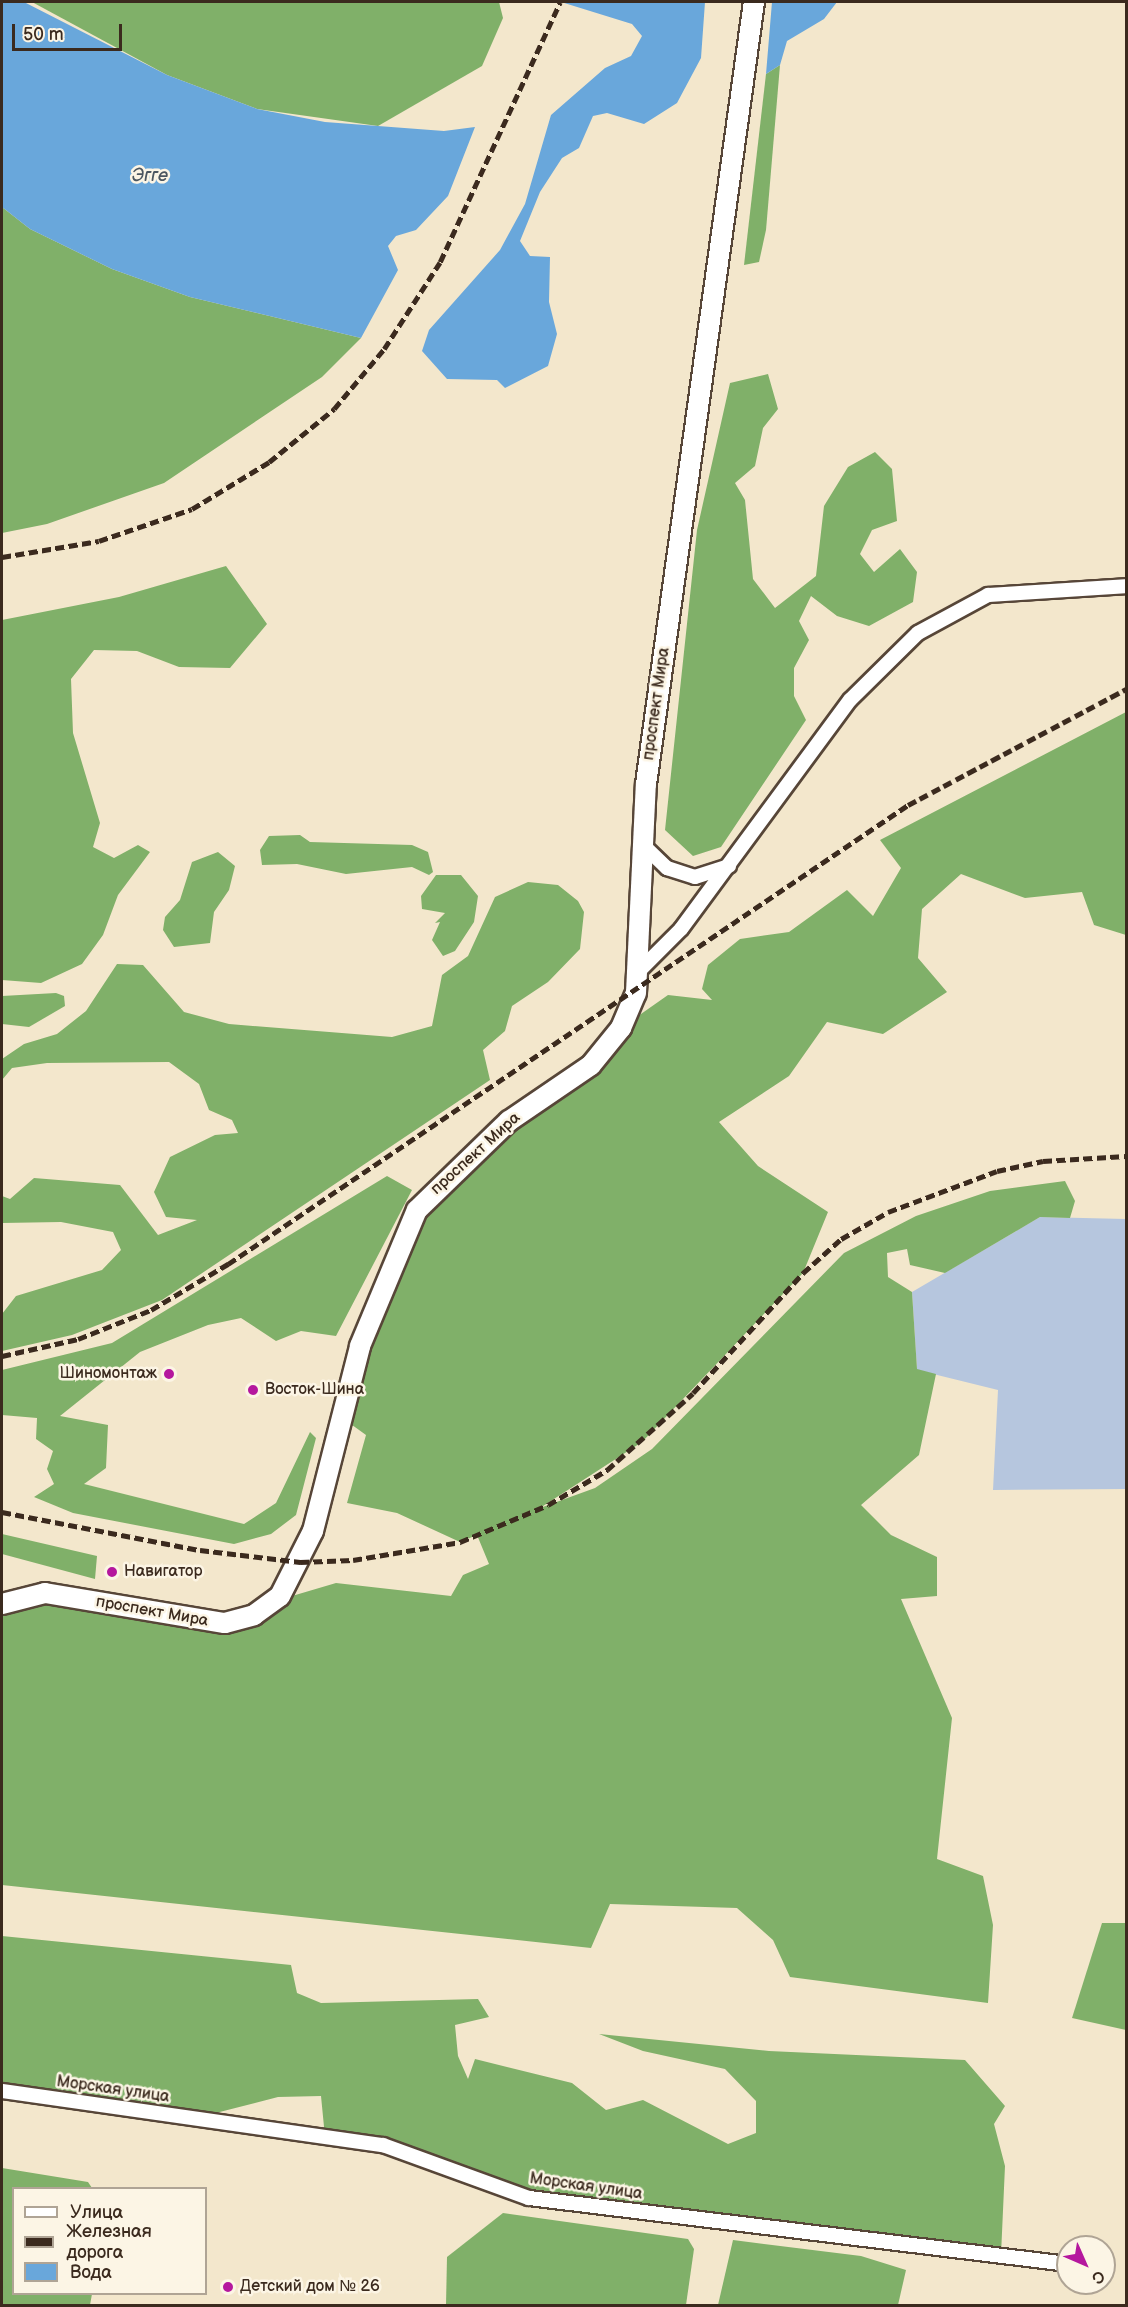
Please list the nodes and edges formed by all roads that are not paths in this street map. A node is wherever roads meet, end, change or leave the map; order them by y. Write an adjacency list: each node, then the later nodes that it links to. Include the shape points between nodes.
1 (754, 2): 3 (main road, проспект Мира)
2 (1126, 586): 4 (street, via 988,595 918,633 850,700)
3 (642, 844): 4 (street, via 667,868 695,877); 5 (main road, проспект Мира)
4 (729, 866): 5 (street, via 681,929)
5 (638, 972): 6 (main road, проспект Мира, via 636,993 611,1046 509,1121 417,1210 360,1346 313,1531 280,1596 254,1615 225,1623 45,1593)
6 (2, 1604)
7 (2, 2091): 8 (street, Морская улица, via 383,2145 529,2198)
8 (1056, 2263)

